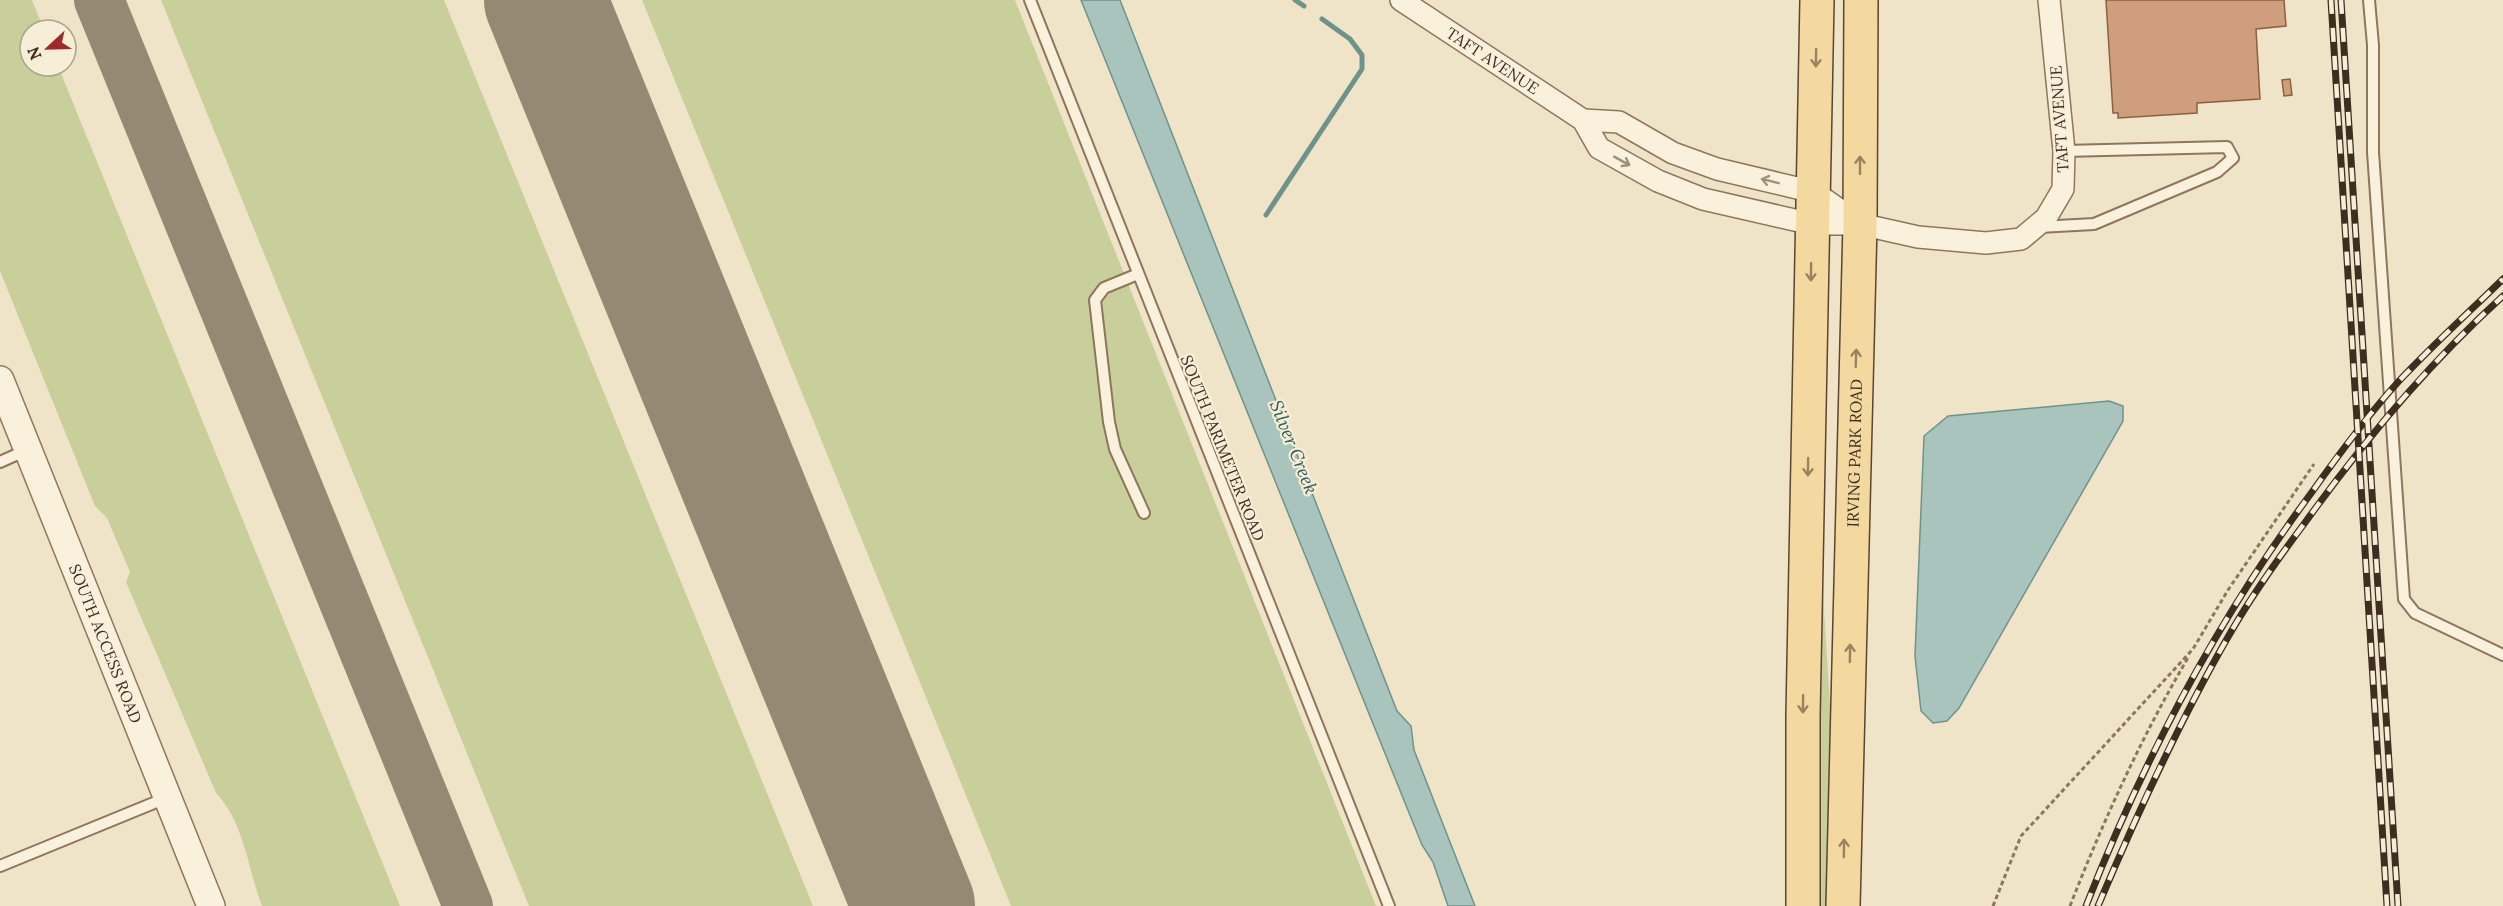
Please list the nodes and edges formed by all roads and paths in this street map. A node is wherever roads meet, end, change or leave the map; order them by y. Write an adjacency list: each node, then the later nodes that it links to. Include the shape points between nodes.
1 (1030, 0): 13 (lane, SOUTH PARIMETER ROAD)
2 (1401, 0): 7 (street, TAFT AVENUE)
3 (1817, 0): 9 (main road, one-way to 9)
4 (1861, 0): 11 (main road, IRVING PARK ROAD, one-way to 4)
5 (2049, 0): 8 (street, TAFT AVENUE)
6 (2369, 0): 20 (lane, via 2373,152 2404,599 2415,612)
7 (1583, 120): 9 (street, TAFT AVENUE, one-way to 7, via 1717,169 1673,153 1618,122); 10 (street, TAFT AVENUE, one-way to 10, via 1599,148 1658,181 1703,199)
8 (2064, 151): 12 (street, TAFT AVENUE, via 2062,189 2046,218); 12 (lane, via 2227,147 2233,158 2217,172 2094,224)
9 (1814, 192): 10 (main road); 11 (street, TAFT AVENUE)
10 (1812, 224): 11 (street, TAFT AVENUE); 25 (main road, one-way to 25)
11 (1860, 224): 12 (street, TAFT AVENUE, via 1918,237 1986,243 2021,239); 26 (main road, IRVING PARK ROAD, one-way to 11)
12 (2036, 227)
13 (1138, 274): 18 (lane, via 1104,288 1095,300 1108,422 1115,449); 24 (lane, SOUTH PARIMETER ROAD)
14 (0, 380): 15 (street, SOUTH ACCESS ROAD)
15 (29, 450): 16 (lane); 21 (street, SOUTH ACCESS ROAD)
16 (0, 462)
17 (2314, 464): 19 (path, via 2228,590)
18 (1144, 513)
19 (2193, 650): 27 (path, via 2021,836); 28 (path, via 2118,788)
20 (2503, 655)
21 (167, 798): 22 (lane); 23 (street, SOUTH ACCESS ROAD)
22 (0, 866)
23 (211, 906)
24 (1389, 906)
25 (1803, 906)
26 (1843, 906)
27 (1993, 906)
28 (2070, 906)

